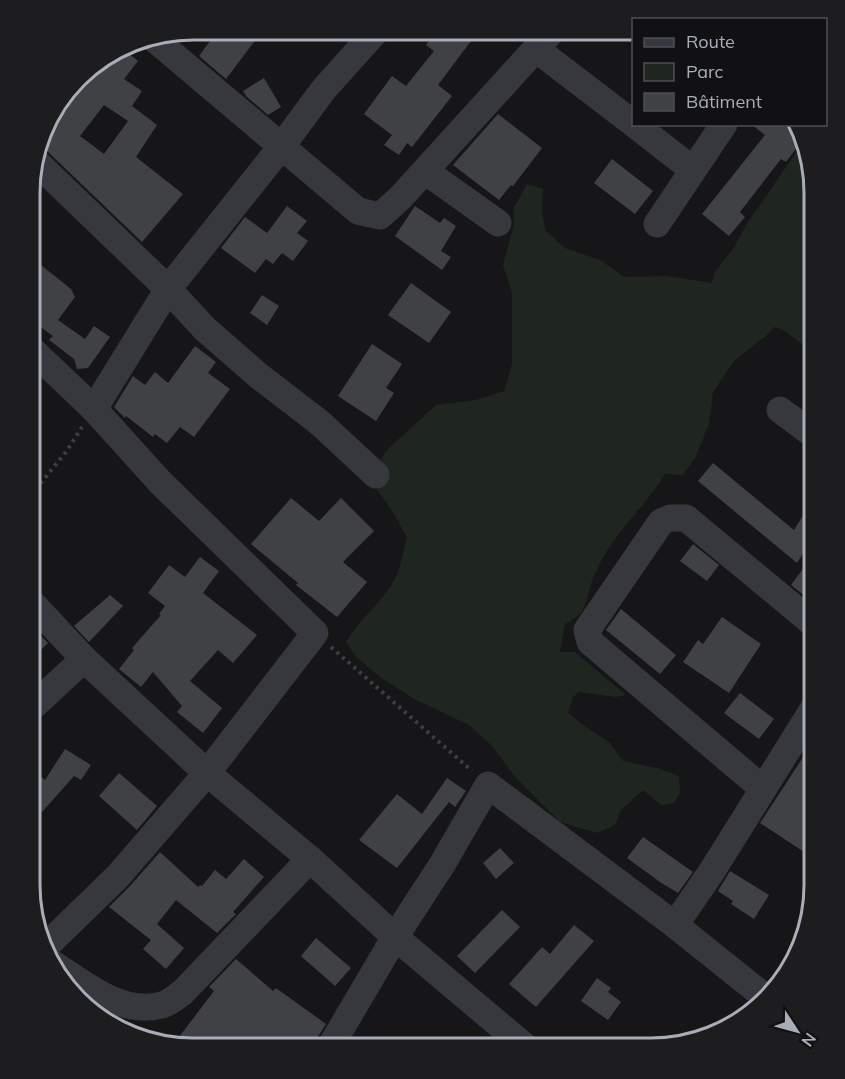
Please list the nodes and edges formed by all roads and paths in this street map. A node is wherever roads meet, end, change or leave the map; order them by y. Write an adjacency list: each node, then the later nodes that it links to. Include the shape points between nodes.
1 (544, 40): 4 (street); 10 (street)
2 (367, 41): 7 (street, via 324,89)
3 (160, 44): 7 (street)
4 (632, 122)
5 (637, 126): 9 (street)
6 (723, 126): 9 (street)
7 (281, 147): 10 (street, via 358,211 380,216); 13 (street)
8 (43, 169): 13 (street)
9 (693, 170): 12 (street)
10 (425, 171): 11 (street)
11 (498, 224)
12 (657, 224)
13 (168, 289): 15 (street); 18 (street, via 205,329 320,423)
14 (40, 358): 15 (street)
15 (94, 409): 19 (path); 22 (street, via 160,482)
16 (780, 410): 17 (street)
17 (804, 428)
18 (376, 475)
19 (40, 484)
20 (40, 612): 23 (street)
21 (804, 616): 28 (street, via 686,518 679,517 661,522 587,630 590,642)
22 (315, 633): 26 (street); 27 (path)
23 (84, 659): 24 (street); 26 (street)
24 (40, 700)
25 (804, 723): 28 (street)
26 (207, 773): 29 (street); 32 (street, via 118,876)
27 (488, 785): 30 (street); 31 (street)
28 (762, 788): 30 (street)
29 (310, 859): 31 (street); 33 (street, via 183,993 165,1004 140,1008 123,1004 104,997)
30 (675, 925): 34 (street)
31 (395, 937): 35 (street); 36 (street)
32 (51, 941)
33 (69, 974)
34 (759, 994)
35 (335, 1038)
36 (515, 1038)

